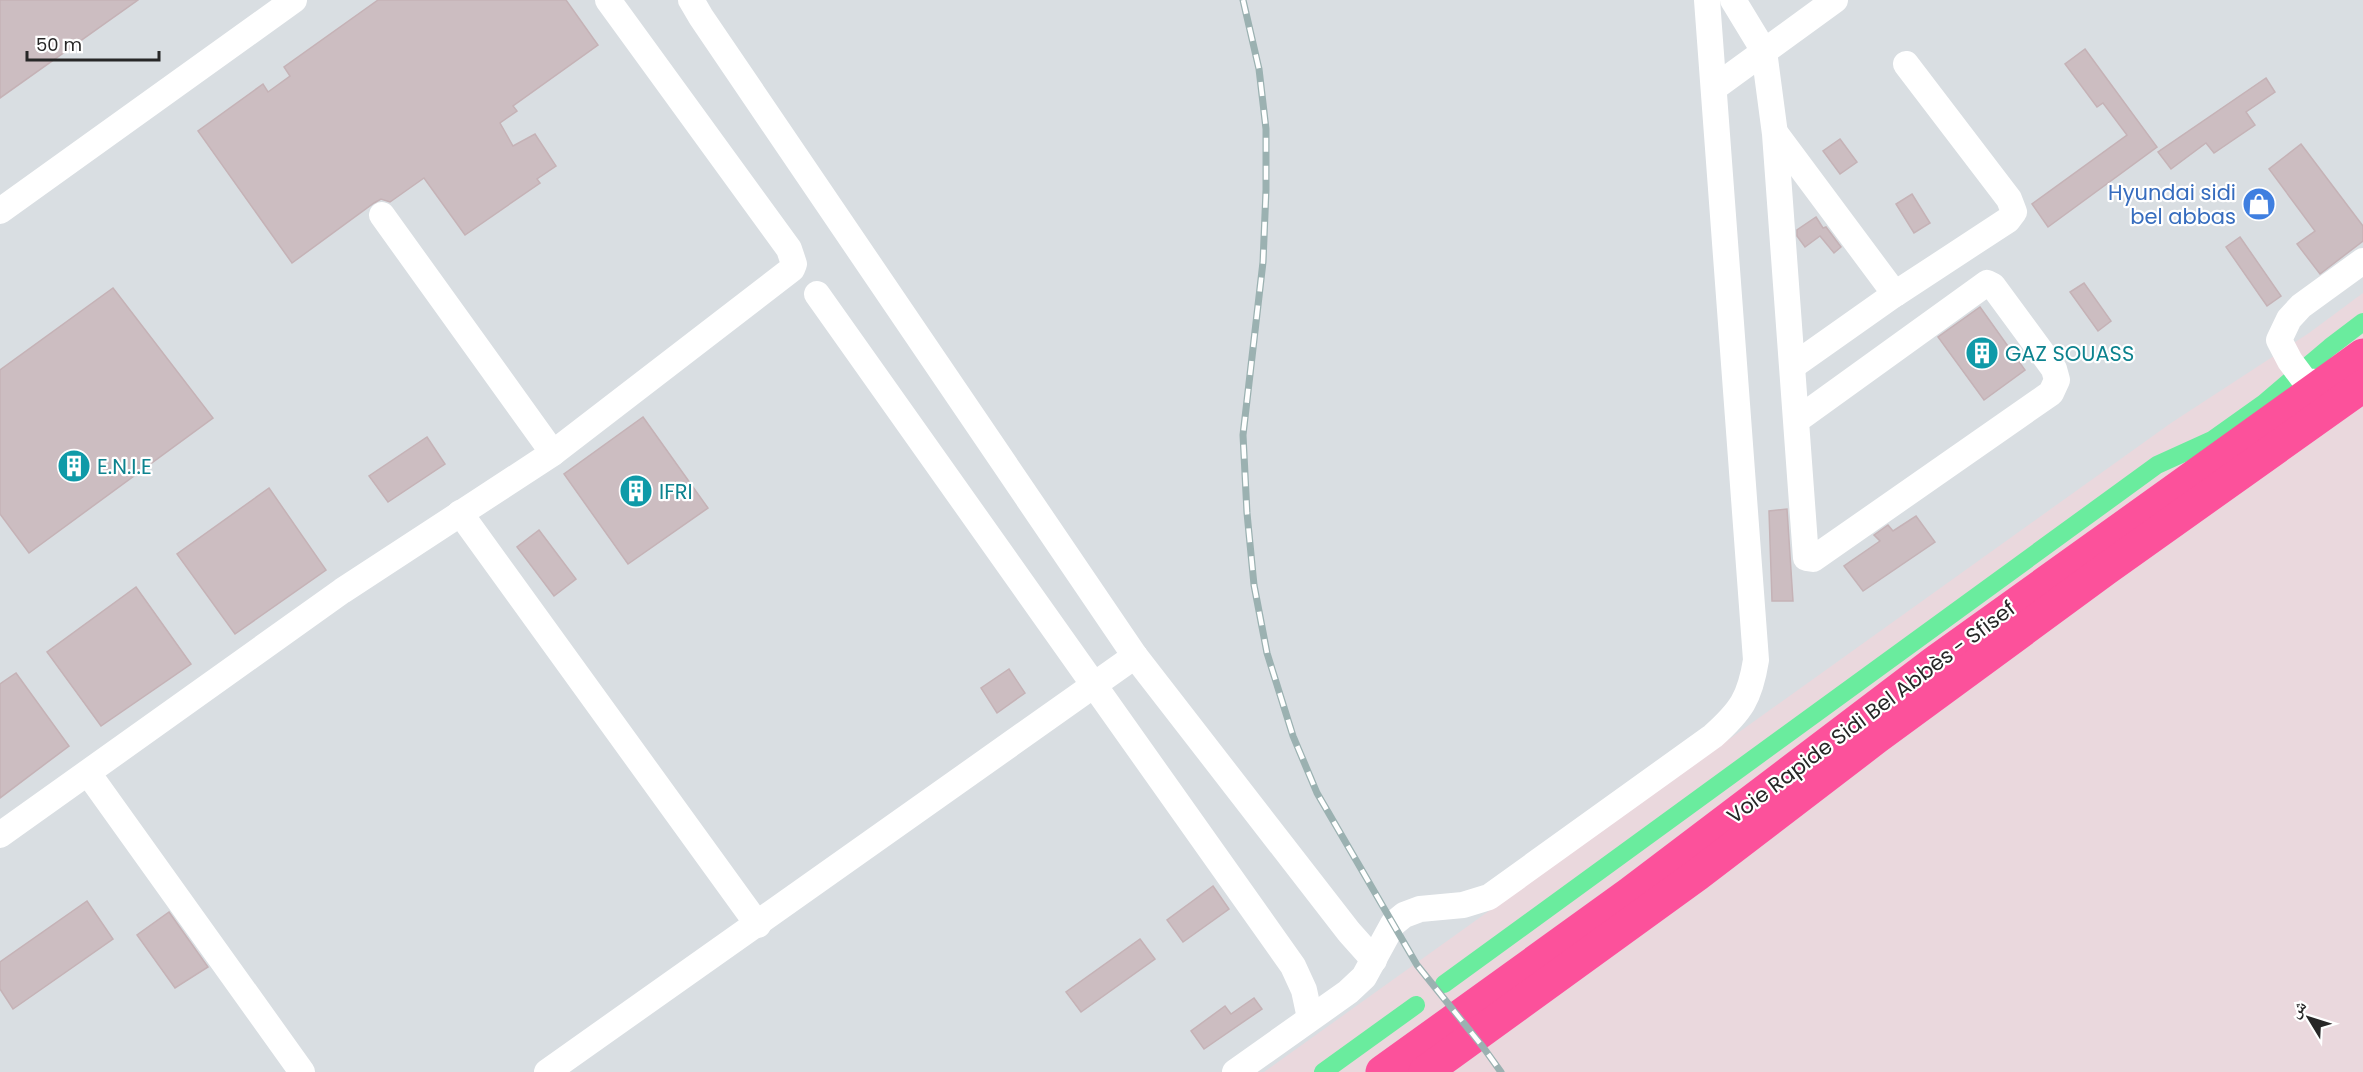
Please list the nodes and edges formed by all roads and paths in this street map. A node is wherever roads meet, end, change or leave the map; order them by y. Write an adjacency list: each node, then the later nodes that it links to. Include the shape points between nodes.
1 (294, 0): 11 (street)
2 (608, 0): 21 (street, via 789,249 794,264 788,274)
3 (691, 0): 23 (street)
4 (1707, 0): 9 (street)
5 (1733, 0): 7 (street)
6 (1834, 0): 7 (street)
7 (1764, 51): 9 (street); 10 (street)
8 (1906, 64): 15 (street, via 2009,199 2014,212 2008,220)
9 (1714, 88): 28 (street, via 1756,660 1747,700 1713,736 1489,897 1404,915 1393,924)
10 (1775, 134): 15 (street); 17 (street)
11 (0, 211)
12 (381, 215): 21 (street)
13 (2363, 261): 18 (street, via 2301,306 2289,319 2279,340 2290,361)
14 (817, 294): 24 (street)
15 (1895, 294): 17 (street)
16 (2363, 356): 18 (highway, Voie Rapide Sidi Bel Abbès - Sfisef)
17 (1793, 366): 20 (street)
18 (2315, 382): 33 (highway, Voie Rapide Sidi Bel Abbès - Sfisef, via 1629,894)
19 (2363, 386): 34 (highway, Voie Rapide Sidi Bel Abbès - Sfisef, via 2106,569)
20 (1797, 420): 20 (street, via 1987,282 2054,369 2057,380 2051,393 1811,560 1804,552)
21 (553, 453): 22 (street)
22 (460, 513): 25 (street, via 342,591); 27 (street)
23 (1135, 656): 24 (street); 28 (street)
24 (1095, 686): 27 (street); 29 (street, via 1293,966)
25 (88, 773): 26 (street); 30 (street)
26 (0, 835)
27 (758, 925): 31 (street)
28 (1374, 960): 29 (street, via 1348,992)
29 (1310, 1018): 32 (street)
30 (302, 1072)
31 (547, 1072)
32 (1235, 1072)
33 (1382, 1072)
34 (1425, 1072)

